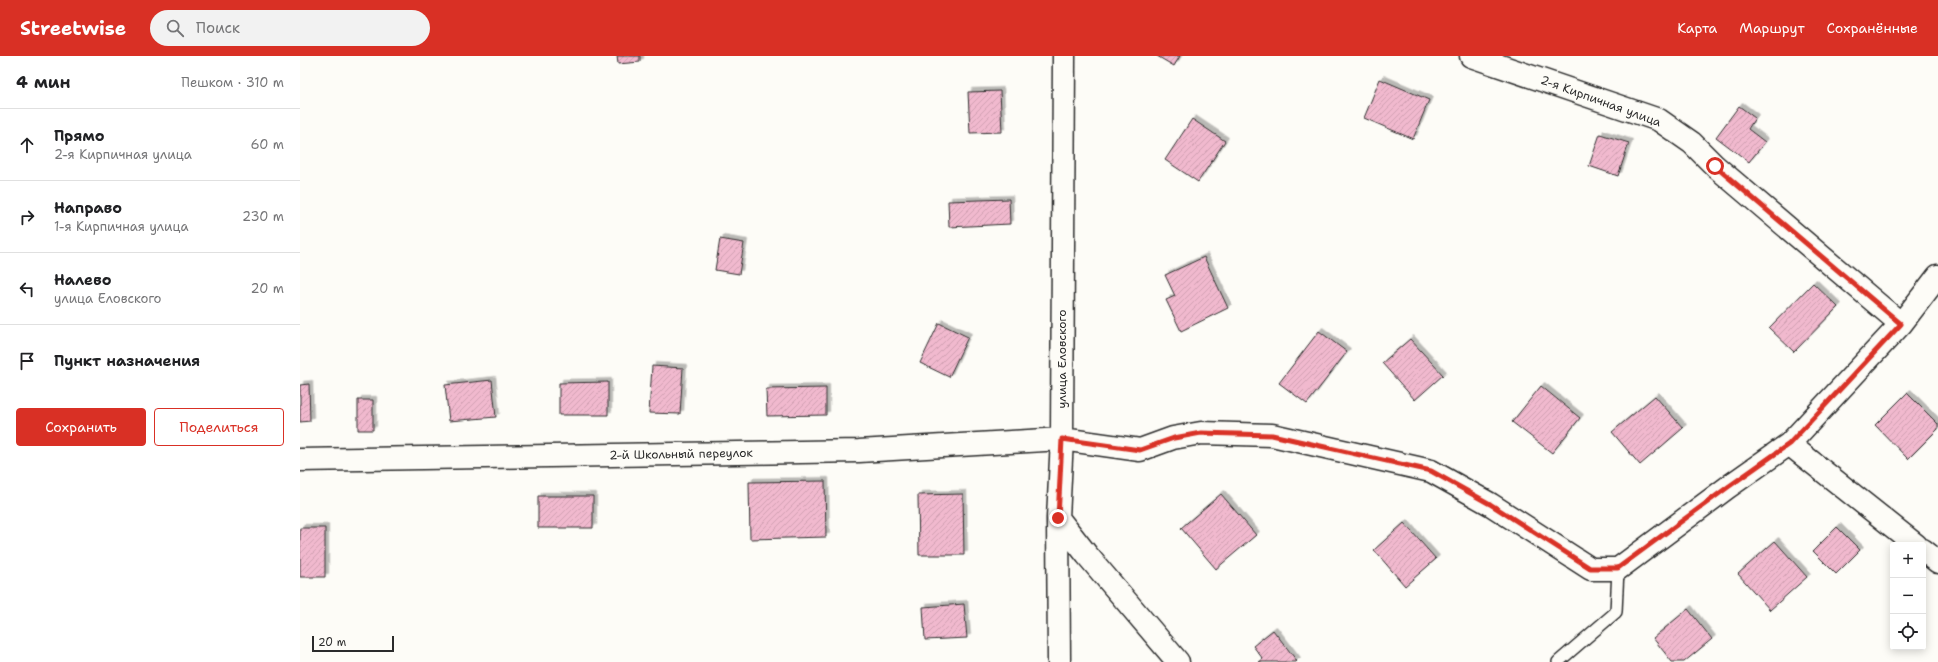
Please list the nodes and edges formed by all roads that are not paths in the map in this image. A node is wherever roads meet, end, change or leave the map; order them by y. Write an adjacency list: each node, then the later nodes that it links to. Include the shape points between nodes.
1 (1064, 56): 5 (street, улица Еловского)
2 (1471, 56): 4 (street, 2-я Кирпичная улица, via 1659,120 1692,143 1715,166)
3 (1938, 276): 4 (street)
4 (1901, 324): 6 (street)
5 (1062, 439): 7 (street, 2-й Школьный переулок, via 859,451); 8 (street, улица Еловского); 12 (street, 2-й Школьный переулок, via 1140,450 1174,438 1201,433 1272,435 1431,471 1490,504 1590,568)
6 (1789, 444): 9 (street); 12 (street)
7 (300, 460)
8 (1058, 518): 13 (street, улица Еловского); 14 (street)
9 (1912, 542)
10 (1926, 552): 11 (street)
11 (1938, 562)
12 (1618, 568): 15 (lane, via 1616,612)
13 (1059, 662)
14 (1178, 662)
15 (1558, 662)

